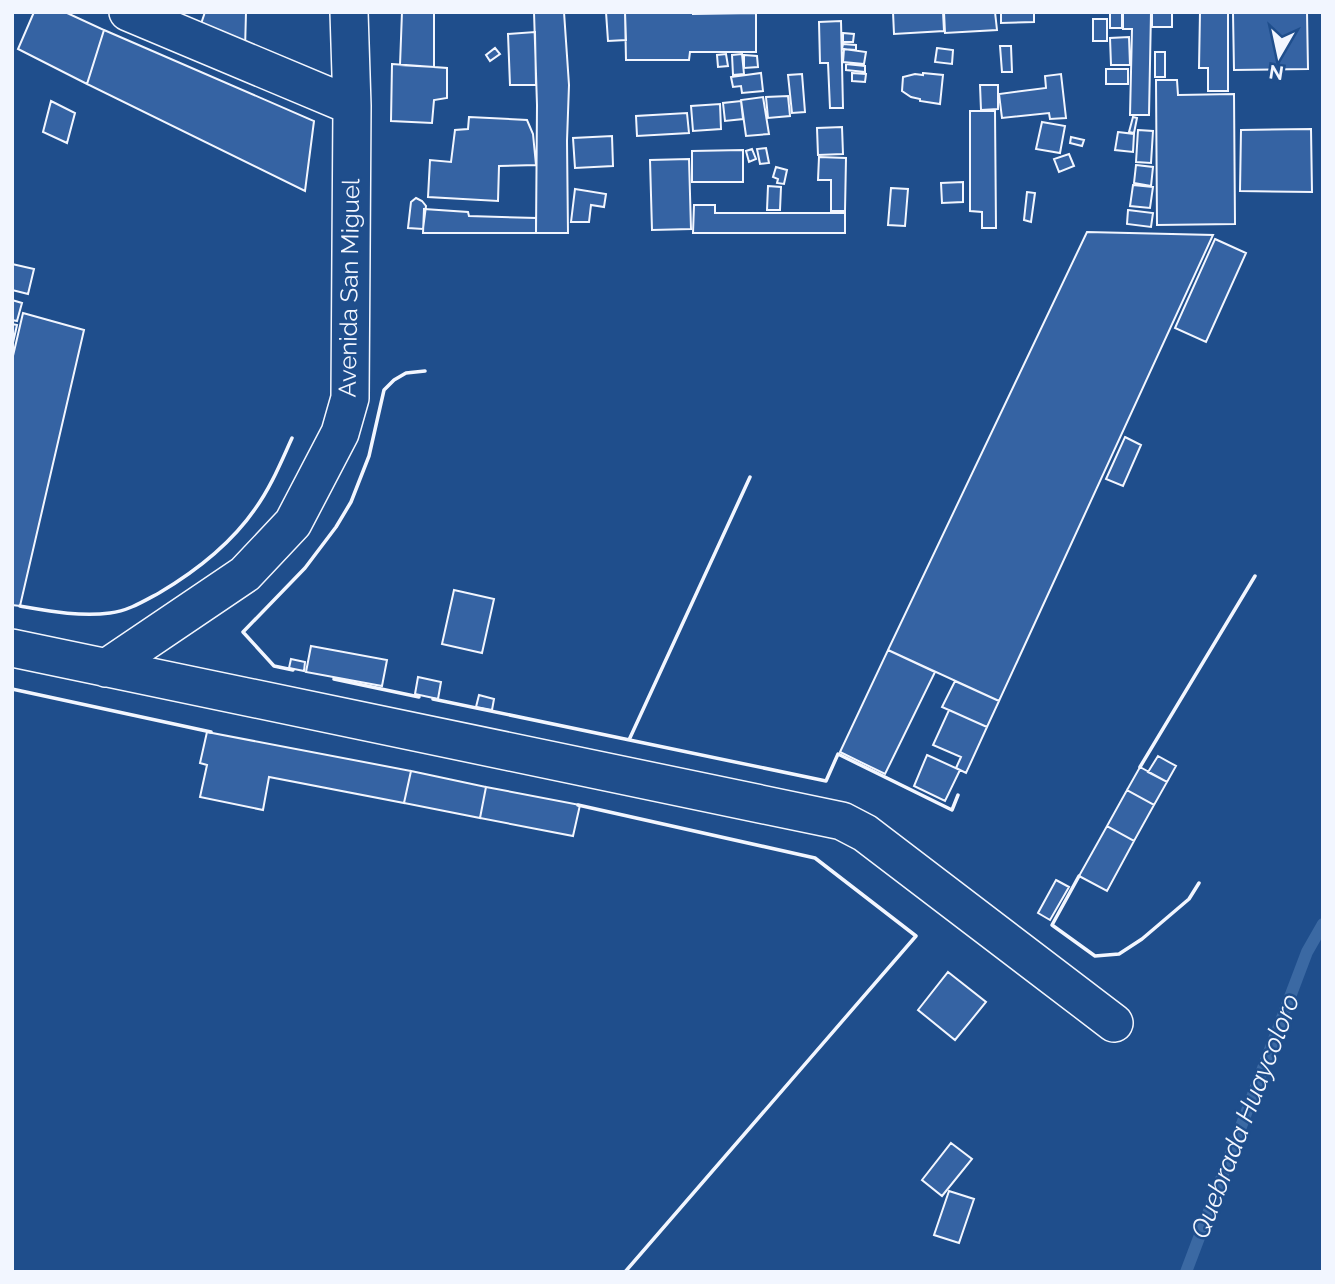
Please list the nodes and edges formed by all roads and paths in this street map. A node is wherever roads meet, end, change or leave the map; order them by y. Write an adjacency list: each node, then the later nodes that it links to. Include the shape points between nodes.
1 (128, 12): 3 (street)
2 (349, 12): 3 (street, Avenida San Miguel)
3 (352, 106): 5 (street, Avenida San Miguel, via 350,398 340,433 293,523 245,574)
4 (12, 648): 5 (street)
5 (106, 668): 6 (street, via 842,821 865,833)
6 (1114, 1023)

